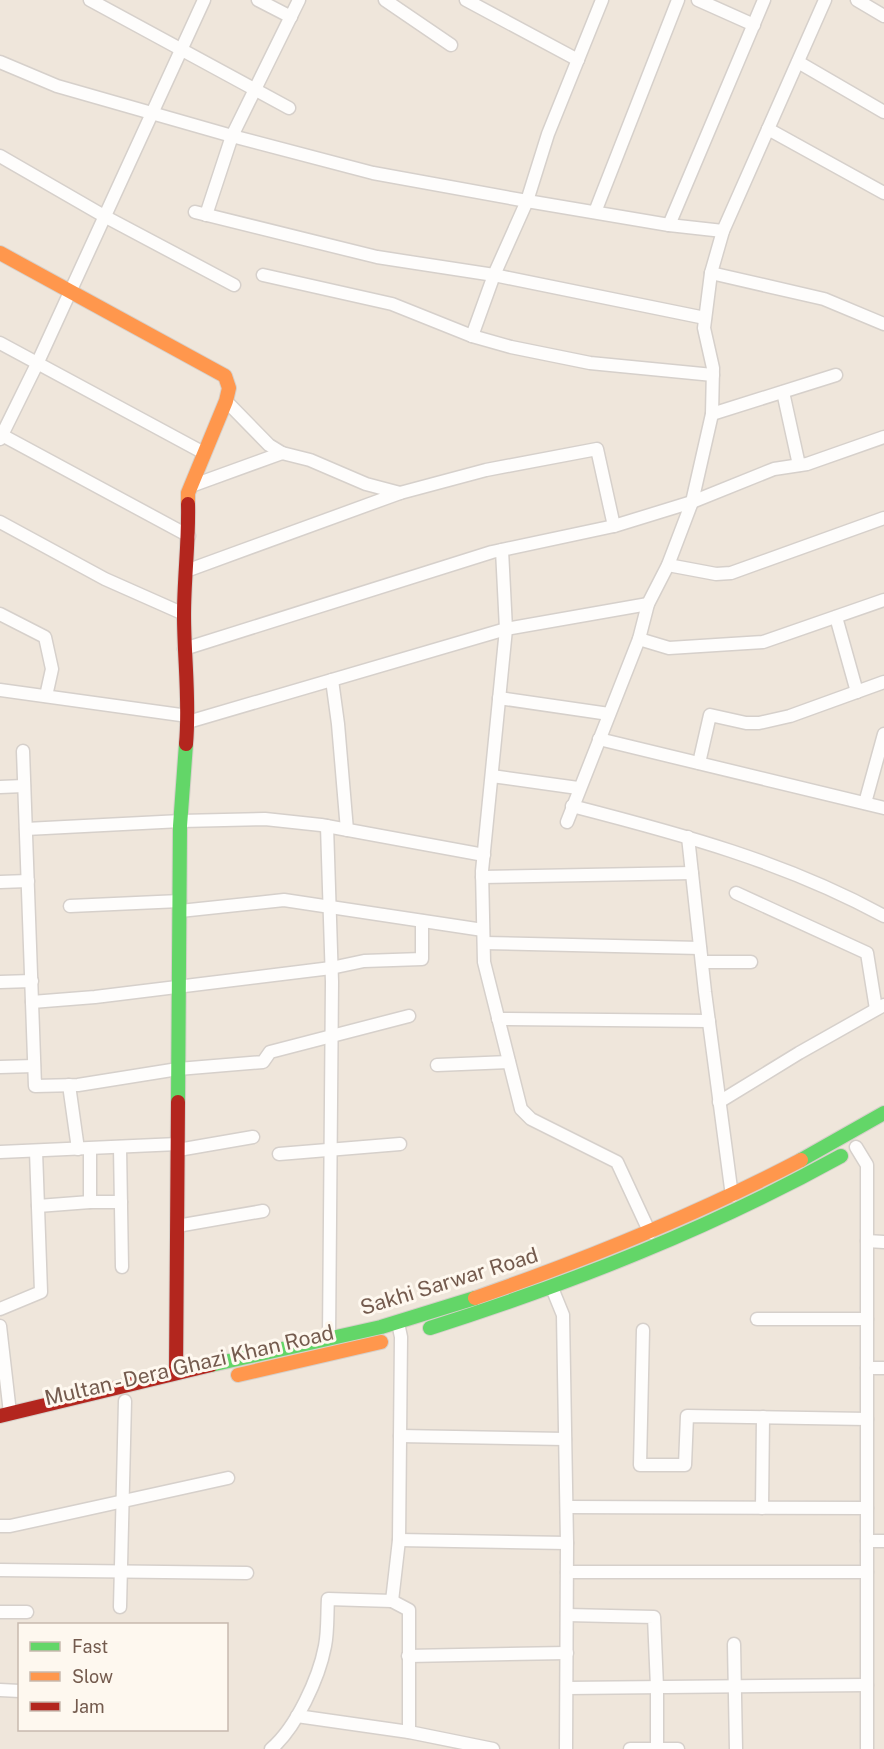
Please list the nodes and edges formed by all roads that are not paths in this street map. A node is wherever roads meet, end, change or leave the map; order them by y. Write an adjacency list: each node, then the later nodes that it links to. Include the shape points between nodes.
1 (90, 0): 19 (street)
2 (204, 0): 19 (street)
3 (258, 0): 16 (street)
4 (299, 0): 16 (street)
5 (386, 0): 14 (street)
6 (409, 0): 14 (street)
7 (466, 0): 20 (street)
8 (602, 0): 20 (street)
9 (678, 0): 32 (street)
10 (698, 0): 17 (street)
11 (764, 0): 17 (street)
12 (825, 0): 22 (street)
13 (857, 0): 15 (street)
14 (403, 12): 18 (street)
15 (884, 16)
16 (291, 17): 23 (street)
17 (754, 25): 34 (street)
18 (451, 45)
19 (181, 50): 23 (street); 26 (street)
20 (578, 60): 31 (street, via 548,134)
21 (0, 62): 26 (street, via 57,86)
22 (798, 62): 25 (street); 27 (street)
23 (256, 89): 24 (street); 28 (street)
24 (289, 108)
25 (884, 112)
26 (153, 114): 28 (street); 33 (street)
27 (768, 129): 30 (street); 35 (street)
28 (232, 136): 31 (street, via 373,173); 39 (street, via 200,213 377,257)
29 (0, 156): 33 (street)
30 (884, 193)
31 (528, 201): 32 (street); 39 (street)
32 (595, 212): 34 (street)
33 (104, 216): 40 (street); 41 (street)
34 (669, 225): 35 (street)
35 (723, 231): 37 (street)
36 (0, 253): 41 (main road)
37 (711, 273): 42 (street); 43 (street, via 824,299)
38 (263, 275): 44 (street, via 392,304)
39 (494, 275): 42 (street); 44 (street)
40 (234, 285)
41 (70, 291): 46 (street); 50 (main road, via 225,376 229,388)
42 (705, 318): 47 (street)
43 (884, 324)
44 (472, 336): 47 (street, via 590,363)
45 (0, 343): 46 (street)
46 (37, 364): 52 (street); 54 (street)
47 (713, 375): 51 (street)
48 (836, 375): 49 (street)
49 (783, 392): 51 (street); 56 (street)
50 (226, 401): 54 (main road); 55 (street)
51 (712, 414): 59 (street)
52 (1, 436): 63 (street)
53 (884, 437): 56 (street)
54 (204, 453): 57 (main road)
55 (282, 453): 57 (street); 58 (street)
56 (799, 465): 59 (street, via 774,469)
57 (191, 486): 63 (main road)
58 (400, 493): 62 (street, via 486,470 597,449); 66 (street)
59 (692, 502): 62 (street); 65 (street)
60 (884, 518): 65 (street, via 731,573)
61 (0, 522): 70 (street, via 105,579)
62 (614, 526): 64 (street)
63 (189, 536): 66 (main road)
64 (502, 550): 72 (street); 74 (street)
65 (668, 565): 68 (street)
66 (186, 571): 70 (main road)
67 (884, 600): 71 (street)
68 (648, 604): 72 (street); 73 (street)
69 (0, 614): 79 (street, via 45,637 52,669)
70 (184, 614): 74 (main road)
71 (836, 617): 73 (street, via 745,645 669,648); 78 (street)
72 (506, 629): 75 (street); 80 (street)
73 (639, 639): 81 (street)
74 (184, 648): 82 (main road)
75 (332, 680): 82 (street); 98 (street)
76 (884, 682): 78 (street)
77 (0, 690): 79 (street)
78 (857, 692): 86 (street, via 759,723 710,715)
79 (46, 696): 82 (street)
80 (499, 698): 81 (street); 87 (street)
81 (609, 714): 84 (street)
82 (188, 719): 94 (main road)
83 (884, 734): 91 (street)
84 (599, 739): 86 (street); 90 (street)
85 (23, 751): 88 (street)
86 (699, 763): 91 (street)
87 (492, 776): 90 (street); 100 (street)
88 (24, 786): 89 (street); 97 (street)
89 (0, 787)
90 (578, 788): 92 (street)
91 (865, 803): 93 (street)
92 (572, 806): 95 (street); 99 (street)
93 (884, 808)
94 (181, 821): 96 (street, via 265,819); 97 (street); 107 (main road)
95 (567, 822)
96 (327, 826): 98 (street); 108 (street)
97 (26, 829): 103 (street)
98 (347, 830): 100 (street)
99 (688, 837): 101 (street); 109 (street, via 733,850 845,895)
100 (484, 855): 102 (street)
101 (692, 873): 102 (street); 112 (street)
102 (482, 877): 111 (street)
103 (28, 881): 104 (street); 116 (street)
104 (0, 882)
105 (736, 893): 120 (street, via 867,953)
106 (70, 906): 107 (street)
107 (180, 906): 108 (street, via 284,900); 118 (main road)
108 (330, 906): 110 (street); 115 (street)
109 (884, 916)
110 (422, 921): 111 (street); 115 (street, via 422,959 364,961)
111 (483, 936): 112 (street); 122 (street, via 484,962)
112 (700, 948): 113 (street)
113 (702, 962): 114 (street); 123 (street)
114 (751, 963)
115 (331, 968): 118 (street); 124 (street)
116 (32, 981): 117 (street); 119 (street)
117 (0, 982)
118 (179, 986): 119 (street); 129 (main road)
119 (32, 1002): 127 (street)
120 (880, 1007): 131 (street)
121 (409, 1016): 124 (street)
122 (498, 1020): 123 (street); 125 (street)
123 (709, 1021): 131 (street)
124 (331, 1036): 129 (street, via 270,1052 264,1062); 139 (street)
125 (509, 1062): 126 (street); 151 (street, via 521,1109 531,1119 617,1162)
126 (437, 1065)
127 (34, 1066): 128 (street); 130 (street, via 35,1086)
128 (0, 1067)
129 (178, 1069): 130 (street); 137 (main road)
130 (69, 1085): 138 (street)
131 (719, 1102): 145 (street)
132 (884, 1113): 143 (main road, Sakhi Sarwar Road)
133 (253, 1137): 137 (street)
134 (400, 1144): 139 (street)
135 (861, 1144): 144 (main road, Multan - Dera Ghazi Khan Road); 152 (street, via 867,1165)
136 (120, 1147): 137 (street); 138 (street); 147 (street)
137 (178, 1147): 150 (main road)
138 (84, 1149): 140 (street); 146 (street)
139 (331, 1149): 142 (street); 163 (street)
140 (36, 1151): 141 (street); 148 (street)
141 (0, 1152)
142 (279, 1154)
143 (782, 1171): 144 (main road); 145 (main road, Sakhi Sarwar Road)
144 (790, 1185): 155 (main road, Multan - Dera Ghazi Khan Road, via 693,1232)
145 (732, 1196): 151 (main road, Sakhi Sarwar Road)
146 (90, 1202): 147 (street); 148 (street)
147 (121, 1202): 154 (street)
148 (38, 1206): 156 (street, via 41,1292)
149 (263, 1211): 150 (street)
150 (177, 1227): 166 (main road)
151 (650, 1233): 159 (main road, Sakhi Sarwar Road)
152 (867, 1241): 153 (street); 158 (street)
153 (884, 1242)
154 (122, 1267)
155 (552, 1288): 162 (main road, Multan - Dera Ghazi Khan Road); 173 (street, via 563,1315)
156 (0, 1309)
157 (757, 1320): 158 (street)
158 (867, 1320): 164 (street)
159 (398, 1323): 162 (street); 163 (main road, Sakhi Sarwar Road)
160 (0, 1326): 169 (street)
161 (643, 1330): 170 (street, via 640,1465 685,1465 687,1416)
162 (401, 1337): 167 (main road, Multan - Dera Ghazi Khan Road); 172 (street)
163 (329, 1338): 166 (main road, Sakhi Sarwar Road)
164 (867, 1368): 165 (street); 171 (street)
165 (884, 1368)
166 (176, 1373): 169 (main road, Sakhi Sarwar Road)
167 (219, 1379)
168 (125, 1401): 175 (street)
169 (5, 1415)
170 (763, 1417): 171 (street); 177 (street)
171 (867, 1419): 178 (street)
172 (400, 1436): 173 (street); 180 (street)
173 (565, 1439): 176 (street)
174 (228, 1478): 175 (street)
175 (124, 1502): 179 (street); 185 (street)
176 (567, 1507): 177 (street); 183 (street)
177 (762, 1508): 178 (street)
178 (867, 1508): 181 (street)
179 (0, 1526)
180 (399, 1540): 183 (street); 189 (street)
181 (867, 1541): 182 (street); 187 (street)
182 (884, 1541)
183 (567, 1543): 186 (street)
184 (0, 1570): 185 (street)
185 (122, 1572): 188 (street); 190 (street)
186 (567, 1572): 187 (street); 193 (street)
187 (867, 1572): 197 (street)
188 (247, 1573)
189 (392, 1601): 196 (street, via 409,1610); 203 (street, via 328,1599 325,1646)
190 (120, 1607)
191 (0, 1612): 192 (street)
192 (27, 1612)
193 (567, 1615): 195 (street); 198 (street, via 654,1617)
194 (734, 1644): 199 (street)
195 (567, 1653): 196 (street); 200 (street)
196 (408, 1656): 204 (street)
197 (867, 1685): 199 (street); 212 (street)
198 (657, 1687): 199 (street); 200 (street); 209 (street)
199 (735, 1687): 211 (street)
200 (567, 1688): 207 (street)
201 (0, 1690): 202 (street)
202 (18, 1691)
203 (297, 1716): 204 (street); 205 (street, via 282,1740)
204 (409, 1732): 206 (street)
205 (271, 1749)
206 (493, 1749)
207 (566, 1749)
208 (630, 1749): 209 (street)
209 (657, 1749): 210 (street)
210 (678, 1749)
211 (736, 1749)
212 (867, 1749)

